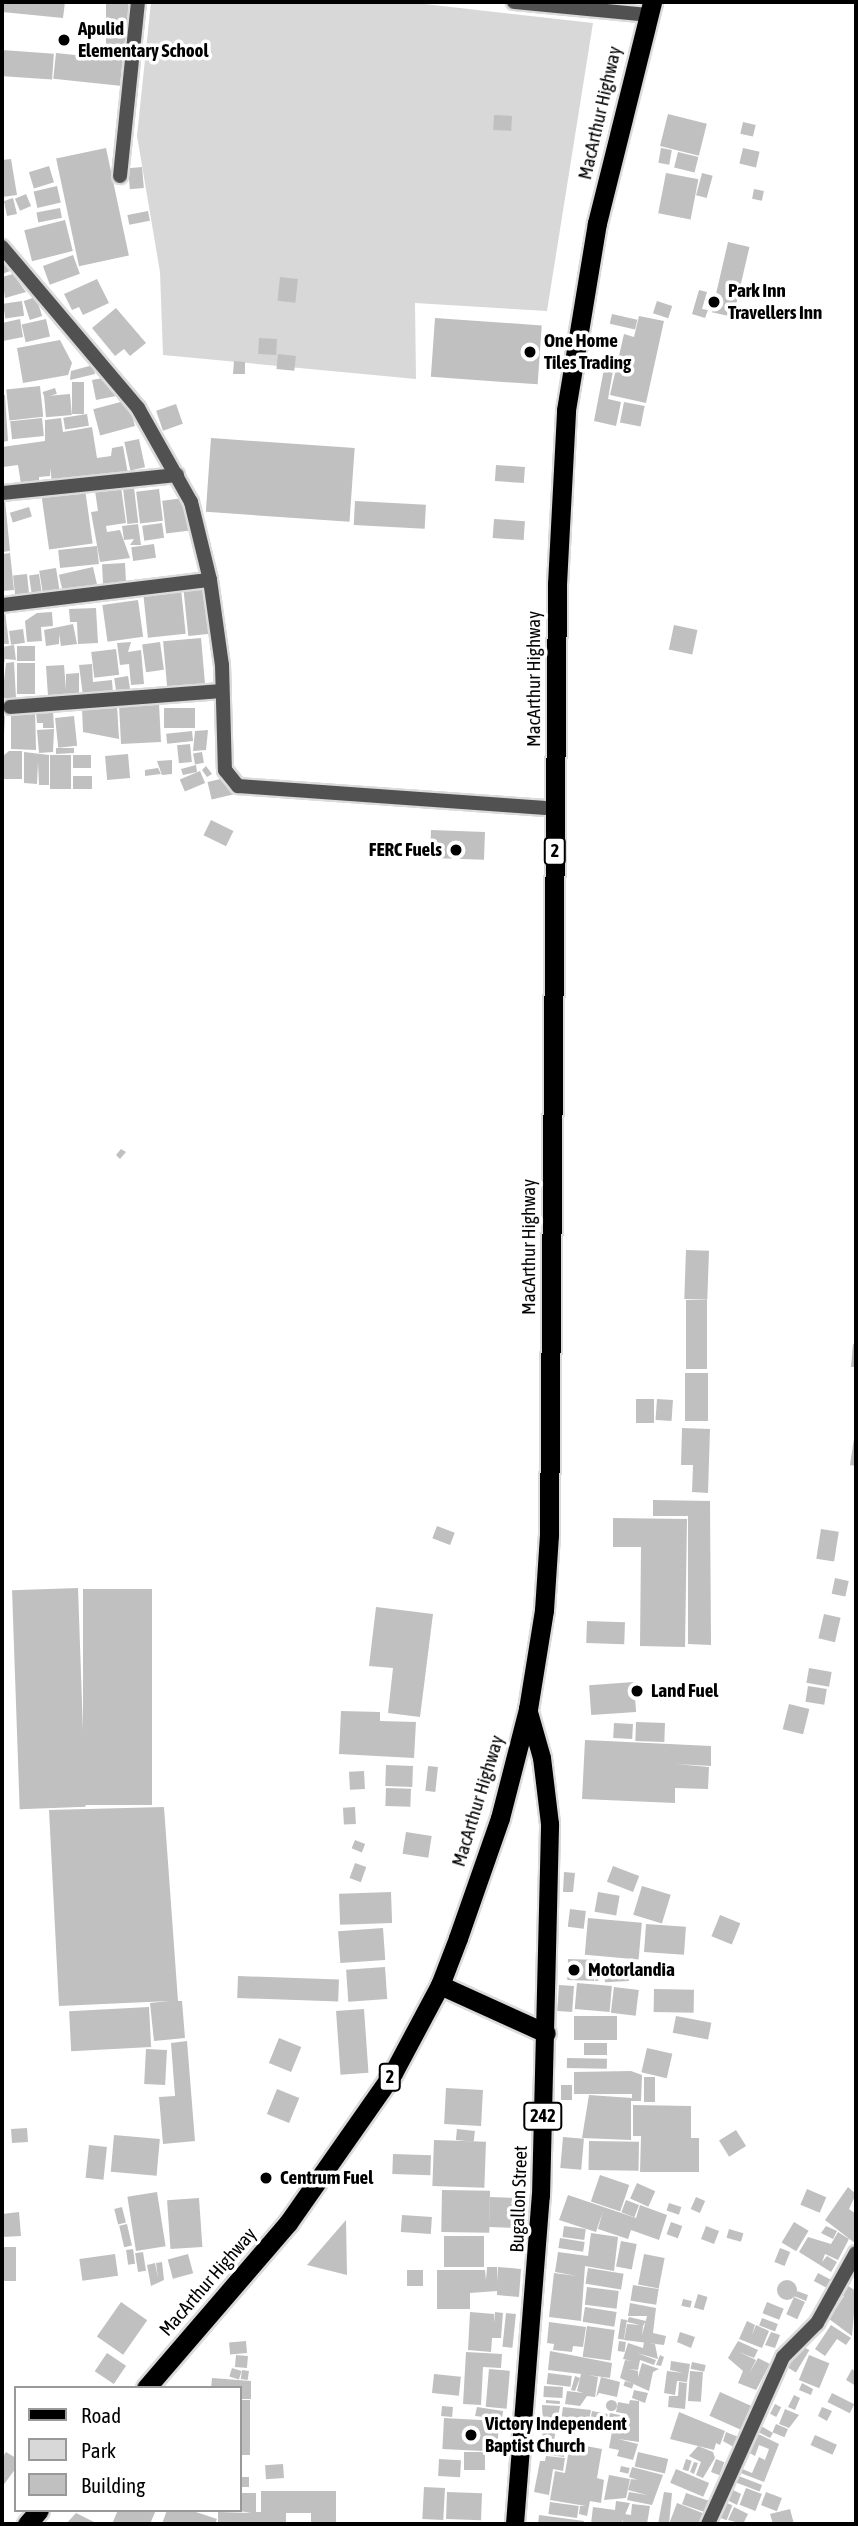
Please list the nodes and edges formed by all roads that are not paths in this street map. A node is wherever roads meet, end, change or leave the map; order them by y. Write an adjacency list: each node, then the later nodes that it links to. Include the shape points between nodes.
1 (138, 2): 4 (street)
2 (514, 2): 3 (street)
3 (650, 8): 12 (highway, MacArthur Highway / 2, via 597,223 566,410 557,584)
4 (120, 176)
5 (2, 247): 6 (street, via 138,408)
6 (177, 475): 7 (street); 8 (street, via 191,502)
7 (2, 493)
8 (210, 580): 9 (street); 10 (street)
9 (2, 605)
10 (221, 691): 11 (street); 12 (street, via 225,770 238,786)
11 (10, 707)
12 (556, 809): 13 (highway, MacArthur Highway / 2, via 549,1535 544,1610)
13 (528, 1709): 14 (highway, MacArthur Highway / 2, via 500,1818); 15 (main road, Bugallon Street / 242, via 549,1797)
14 (440, 1985): 15 (highway); 17 (highway, MacArthur Highway / 2, via 393,2073 317,2185)
15 (546, 2033): 18 (main road, Bugallon Street / 242, via 537,2269)
16 (856, 2253): 19 (street, via 817,2323 783,2357)
17 (148, 2386)
18 (515, 2524)
19 (708, 2524)

